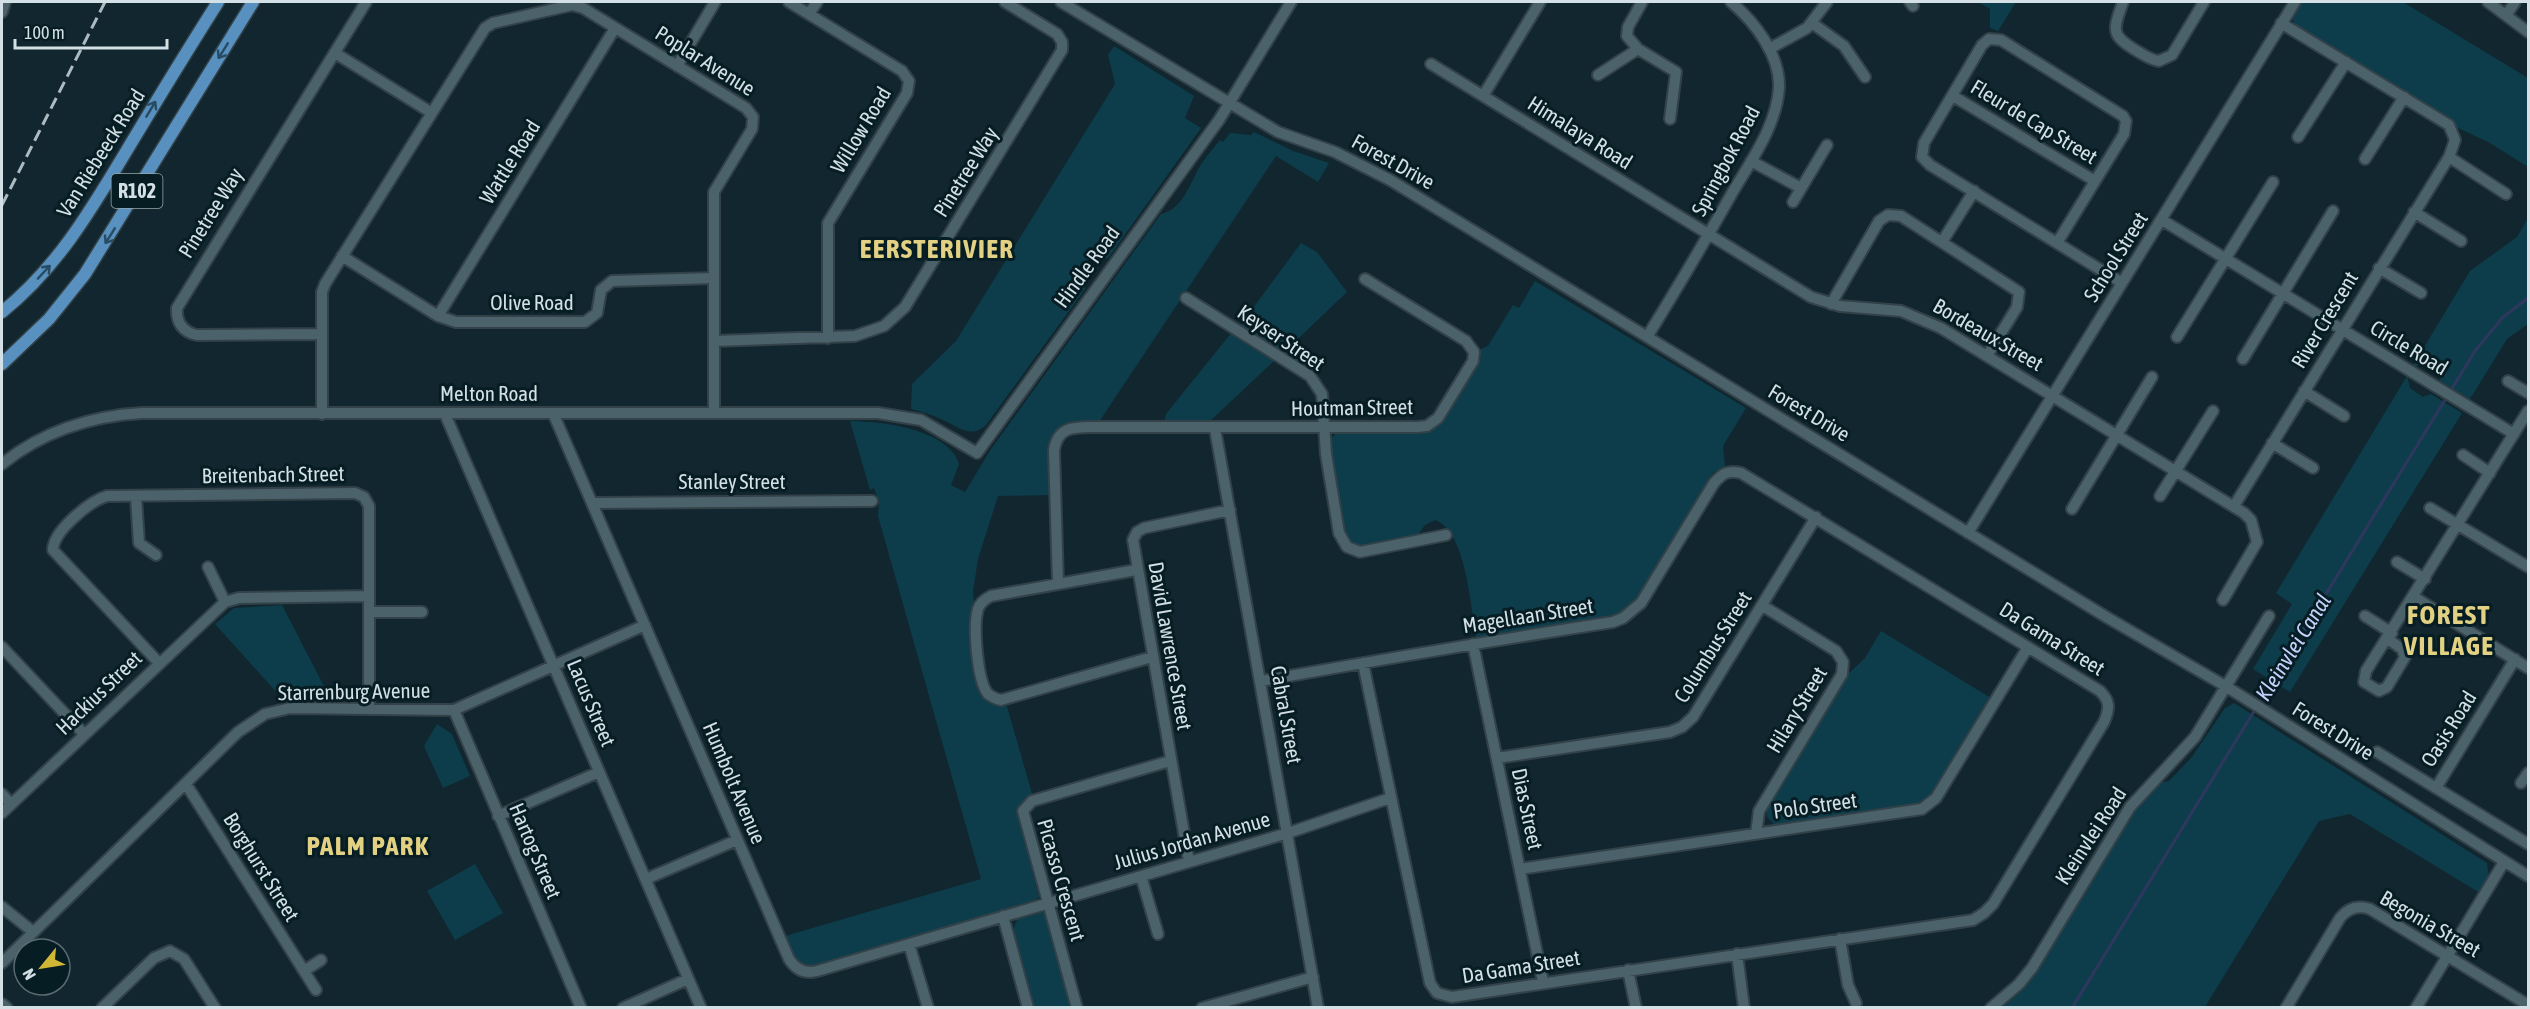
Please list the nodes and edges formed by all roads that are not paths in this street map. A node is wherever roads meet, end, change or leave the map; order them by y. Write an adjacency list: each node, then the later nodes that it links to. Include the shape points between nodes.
1 (5, 2): 20 (street)
2 (218, 2): 70 (main road, Van Riebeeck Road / R102, one-way to 2, via 56,259 86,217)
3 (253, 2): 80 (main road, R102, one-way to 80, via 85,274 49,319)
4 (366, 2): 29 (street, Pinetree Way)
5 (715, 2): 32 (street)
6 (789, 2): 21 (street, Willow Road)
7 (817, 2): 21 (street)
8 (1005, 2): 76 (street, Pinetree Way, via 1057,34 1062,42 1061,54 905,307 874,330)
9 (1061, 2): 38 (street, Forest Drive)
10 (1291, 2): 38 (street, Hindle Road)
11 (1540, 2): 35 (street)
12 (1642, 2): 27 (street, via 1627,32 1629,41)
13 (1731, 2): 28 (street, Springbok Road, via 1754,25)
14 (1827, 2): 23 (street)
15 (2123, 2): 16 (street, via 2116,35 2158,61 2172,55)
16 (2204, 2)
17 (2295, 2): 24 (street, School Street)
18 (2488, 2): 22 (street)
19 (2515, 2): 22 (street)
20 (2, 12)
21 (809, 14): 76 (street, Willow Road, via 902,71 909,85 828,223)
22 (2507, 14): 26 (street)
23 (1812, 23): 28 (street); 34 (street, via 1844,46)
24 (2281, 23): 30 (street, River Crescent); 54 (street, School Street)
25 (615, 28): 32 (street, Poplar Avenue); 39 (street, Poplar Avenue, via 572,5 490,24); 71 (street, Wattle Road)
26 (2529, 32)
27 (1638, 49): 33 (street); 40 (street, via 1676,72)
28 (1768, 49): 45 (street, Springbok Road, via 1778,80 1776,108)
29 (334, 53): 39 (street); 73 (street, Pinetree Way, via 179,301 176,312 182,327 197,335)
30 (2346, 62): 37 (street, River Crescent); 41 (street)
31 (1431, 64): 35 (street, Himalaya Road)
32 (677, 66): 62 (street, Poplar Avenue, via 746,108 753,121 714,192)
33 (1598, 75)
34 (1865, 77)
35 (1482, 96): 55 (street, Himalaya Road)
36 (1953, 96): 46 (street, Fleur de Cap Street); 46 (street, via 1984,43 1992,38 2001,40 2123,116 2124,135); 49 (street, via 1924,143 1922,157)
37 (2404, 97): 43 (street, River Crescent, via 2452,128 2455,140); 44 (street)
38 (1229, 104): 74 (street, Forest Drive, via 1278,132 1335,152 1390,180); 98 (street, Hindle Road)
39 (432, 113): 59 (street, Poplar Avenue)
40 (1670, 119)
41 (2298, 137)
42 (1827, 145): 48 (street)
43 (2449, 157): 50 (street); 53 (street, River Crescent)
44 (2366, 159)
45 (1751, 161): 48 (street); 55 (street, Springbok Road)
46 (2095, 181): 58 (street)
47 (2273, 182): 60 (street)
48 (1801, 188): 51 (street)
49 (1974, 191): 57 (street); 58 (street)
50 (2506, 194)
51 (1793, 202)
52 (2333, 211): 67 (street)
53 (2414, 212): 56 (street); 61 (street, River Crescent)
54 (2162, 220): 60 (street, Circle Road); 64 (street, School Street)
55 (1708, 236): 65 (street, Himalaya Road); 74 (street, Springbok Road)
56 (2461, 241)
57 (1942, 242): 69 (street, via 1901,216 1883,218); 78 (street, via 2019,292 2018,307)
58 (2057, 243): 64 (street)
59 (342, 256): 71 (street, Olive Road); 73 (street, Poplar Avenue, via 323,288)
60 (2224, 260): 67 (street, Circle Road); 75 (street)
61 (2379, 268): 66 (street, River Crescent); 72 (street, River Crescent)
62 (714, 278): 71 (street, Olive Road, via 612,281 601,290 597,314 585,322 456,322); 77 (street, Poplar Avenue)
63 (1365, 279): 93 (street, Houtman Street, via 1466,341 1474,352 1473,361 1438,418 1427,426)
64 (2122, 283): 85 (street, School Street)
65 (1798, 289): 69 (street, Bordeaux Street)
66 (2421, 293)
67 (2283, 295): 72 (street, Circle Road); 79 (street)
68 (1186, 298): 93 (street, Keyser Street, via 1316,380 1322,394)
69 (1831, 304): 78 (street, Bordeaux Street, via 1901,311 1941,327)
70 (2, 312)
71 (438, 316)
72 (2341, 330): 83 (street, River Crescent); 95 (street, Circle Road)
73 (322, 334): 90 (street, Poplar Avenue)
74 (1647, 337): 115 (street, Forest Drive)
75 (2177, 337)
76 (828, 338): 77 (street, Pinetree Way)
77 (714, 341): 89 (street, Poplar Avenue)
78 (1987, 356): 85 (street, Bordeaux Street)
79 (2243, 359)
80 (2, 364)
81 (2152, 377): 96 (street)
82 (2508, 381): 84 (street)
83 (2304, 391): 92 (street, River Crescent); 97 (street, River Crescent)
84 (2529, 393)
85 (2053, 396): 96 (street); 115 (street, School Street)
86 (2213, 411): 102 (street)
87 (2529, 411): 95 (street)
88 (554, 413): 89 (street, Melton Road); 91 (street, Melton Road); 108 (street, Humbolt Avenue)
89 (714, 413): 98 (street, Melton Road, via 893,414 932,425)
90 (322, 414): 91 (street, Melton Road); 100 (street, Melton Road, via 142,413 102,418 44,437)
91 (445, 414): 142 (street, Lacus Street)
92 (2344, 417)
93 (1323, 428): 94 (street, Houtman Street); 116 (street, Keyser Street, via 1339,533 1347,547 1360,552)
94 (1215, 429): 112 (street, Cabral Street); 123 (street, Houtman Street, via 1071,427 1058,434 1054,450)
95 (2514, 434): 104 (street)
96 (2117, 435): 102 (street); 111 (street)
97 (2272, 443): 101 (street); 109 (street, River Crescent)
98 (977, 453)
99 (2463, 455): 104 (street)
100 (2, 464)
101 (2313, 468)
102 (2176, 471): 105 (street); 109 (street)
103 (1725, 472): 113 (street, Da Gama Street, via 1742,473); 135 (street, Magellaan Street, via 1714,483 1641,603 1623,618)
104 (2490, 472): 114 (street)
105 (2160, 496)
106 (136, 497): 117 (street, via 139,543); 124 (street, Breitenbach Street, via 360,495 369,506); 140 (street, Breitenbach Street, via 107,496 96,500 58,534 53,550)
107 (872, 501): 108 (street, Stanley Street)
108 (592, 503): 133 (street, Humbolt Avenue)
109 (2234, 506): 126 (street, via 2251,519 2257,539)
110 (2430, 508): 114 (street)
111 (2072, 509)
112 (1230, 510): 121 (street, David Lawrence Street, via 1140,529 1133,540); 144 (street, Cabral Street)
113 (1816, 517): 128 (street, Columbus Street); 136 (street, Da Gama Street)
114 (2458, 525): 120 (street); 122 (street)
115 (1968, 533): 145 (street, Forest Drive)
116 (1446, 535)
117 (156, 555)
118 (2397, 562): 122 (street)
119 (208, 567): 127 (street)
120 (2529, 567)
121 (1136, 570): 123 (street); 138 (street, David Lawrence Street)
122 (2425, 579): 125 (street)
123 (1058, 584): 138 (street, via 991,596 981,604 977,658 986,690 992,697 1006,699)
124 (369, 596): 127 (street, via 239,598); 129 (street, Breitenbach Street)
125 (2414, 597): 134 (street); 139 (street)
126 (2223, 600)
127 (225, 602): 140 (street, Hackius Street)
128 (1763, 606): 150 (street, Columbus Street, via 1693,717 1682,727); 163 (street, Hilary Street, via 1836,651 1844,666 1759,811)
129 (369, 612): 130 (street); 146 (street, Breitenbach Street)
130 (422, 612)
131 (2269, 616): 145 (street, Kleinvlei Road)
132 (2365, 616): 134 (street)
133 (645, 626): 142 (street, Starrenburg Avenue); 164 (street, Humbolt Avenue)
134 (2390, 636): 134 (street, via 2405,657 2387,687 2379,691 2366,684 2364,677)
135 (1473, 644): 141 (street, Magellaan Street); 150 (street, Dias Street)
136 (2028, 646): 163 (street, Polo Street, via 1936,798 1927,806); 177 (street, Da Gama Street, via 2100,691 2109,708 1993,904 1984,914 1966,921)
137 (2, 647): 148 (street)
138 (1152, 657): 151 (street, David Lawrence Street)
139 (2515, 659): 143 (street); 156 (street, Oasis Road)
140 (159, 663): 148 (street, Hackius Street)
141 (1363, 663): 144 (street, Magellaan Street); 158 (street, Da Gama Street)
142 (554, 666): 147 (street, Starrenburg Avenue); 152 (street, Lacus Street)
143 (2529, 668)
144 (1261, 681): 162 (street, Cabral Street)
145 (2227, 687): 167 (street, Forest Drive); 205 (street, Kleinvlei Road, via 2187,747 2130,807 2032,968)
146 (369, 708): 147 (street, Starrenburg Avenue); 155 (street, Starrenburg Avenue, via 290,708 265,714 238,732)
147 (454, 710): 161 (street, Hartog Street)
148 (84, 734): 159 (street, Hackius Street)
149 (2377, 752): 156 (street, Forest Drive)
150 (1497, 758): 168 (street, Dias Street)
151 (1170, 761): 166 (street, David Lawrence Street); 172 (street, Picasso Crescent, via 1032,801 1025,808 1022,815)
152 (599, 772): 161 (street); 171 (street, Lacus Street)
153 (2529, 773): 154 (street)
154 (2522, 783)
155 (186, 784): 175 (street, Starrenburg Avenue); 184 (street, Borghurst Street)
156 (2436, 788): 165 (street, Forest Drive)
157 (2, 794): 159 (street)
158 (1390, 798): 162 (street, Julius Jordan Avenue); 187 (street, Da Gama Street, via 1427,972 1437,993 1452,997)
159 (11, 804): 160 (street, Hackius Street)
160 (2, 813)
161 (498, 816): 196 (street, Hartog Street)
162 (1288, 833): 166 (street, Julius Jordan Avenue); 185 (street, Cabral Street)
163 (1756, 834): 168 (street, Polo Street)
164 (737, 840): 171 (street); 178 (street, Humbolt Avenue, via 789,959 799,969 813,972)
165 (2529, 844)
166 (1189, 862): 169 (street, Julius Jordan Avenue)
167 (2504, 862): 170 (street, Forest Drive); 180 (street)
168 (1520, 869): 187 (street, Dias Street)
169 (1141, 876): 172 (street, Julius Jordan Avenue); 176 (street)
170 (2529, 876)
171 (646, 879): 186 (street, Lacus Street)
172 (1047, 903): 174 (street, Julius Jordan Avenue); 201 (street, Picasso Crescent)
173 (2, 908): 175 (street)
174 (1003, 916): 178 (street, Humbolt Avenue); 200 (street)
175 (32, 932): 182 (street, Starrenburg Avenue)
176 (1158, 934)
177 (1840, 939): 179 (street, Da Gama Street); 189 (street, via 1848,985)
178 (909, 944): 199 (street)
179 (1737, 954): 183 (street, Da Gama Street); 204 (street)
180 (2447, 956): 191 (street, Begonia Street); 206 (street, Begonia Street, via 2370,909 2353,908 2340,918); 207 (street)
181 (321, 960): 184 (street)
182 (2, 963)
183 (1628, 970): 187 (street, Da Gama Street); 203 (street)
184 (304, 971): 188 (street, Borghurst Street)
185 (1313, 977): 192 (street); 202 (street, Cabral Street)
186 (688, 979): 197 (street); 198 (street, Lacus Street)
187 (1543, 982)
188 (316, 990)
189 (1856, 1003)
190 (2, 1004): 193 (street)
191 (2529, 1005)
192 (1204, 1007)
193 (7, 1008)
194 (102, 1008): 195 (street, via 158,955 170,951 184,959)
195 (215, 1008)
196 (581, 1008)
197 (623, 1008)
198 (701, 1008)
199 (928, 1008)
200 (1028, 1008)
201 (1077, 1008)
202 (1318, 1008)
203 (1636, 1008)
204 (1744, 1008)
205 (1992, 1008)
206 (2286, 1008)
207 (2416, 1008)

